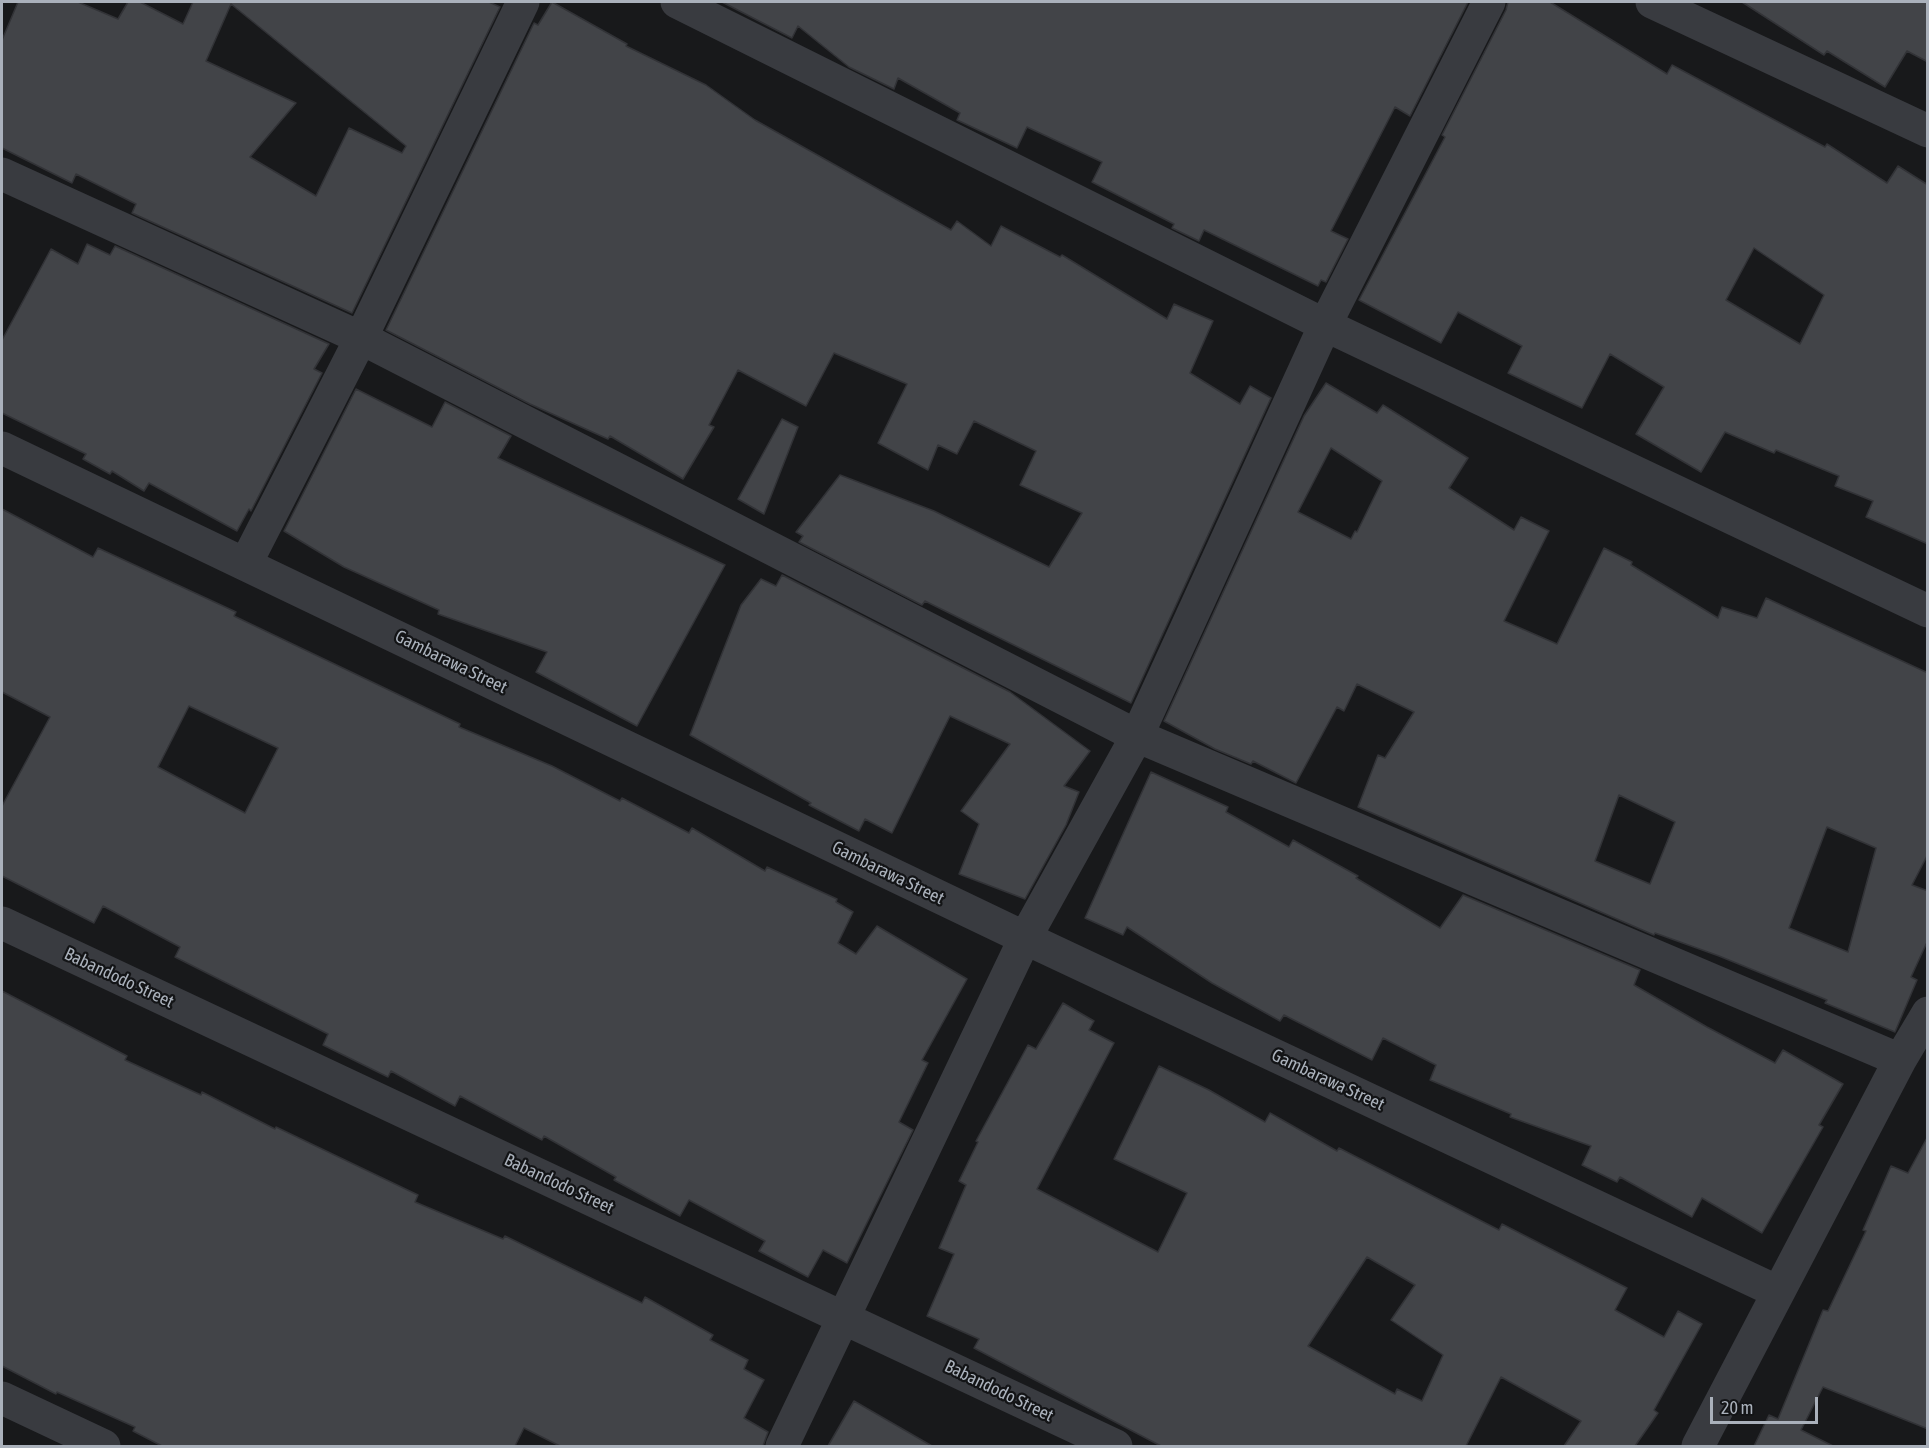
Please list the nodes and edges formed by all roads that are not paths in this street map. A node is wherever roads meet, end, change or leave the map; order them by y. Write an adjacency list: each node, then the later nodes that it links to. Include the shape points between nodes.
1 (523, 2): 8 (street)
2 (677, 2): 7 (street)
3 (1489, 2): 7 (street)
4 (1652, 2): 5 (street)
5 (1928, 131)
6 (2, 174): 8 (street)
7 (1325, 325): 11 (street); 12 (street)
8 (361, 338): 10 (street); 12 (street)
9 (2, 447): 10 (street, Gambarawa Street)
10 (246, 563): 14 (street, Gambarawa Street)
11 (1928, 611)
12 (1137, 736): 14 (street); 16 (street)
13 (2, 923): 18 (street, Babandodo Street)
14 (1025, 938): 17 (street, Gambarawa Street); 18 (street)
15 (1928, 1013): 16 (street)
16 (1900, 1060): 17 (street)
17 (1778, 1292): 23 (street)
18 (844, 1317): 21 (street); 22 (street, Babandodo Street)
19 (2, 1398): 20 (street)
20 (104, 1446)
21 (782, 1446)
22 (1116, 1446)
23 (1698, 1446)

